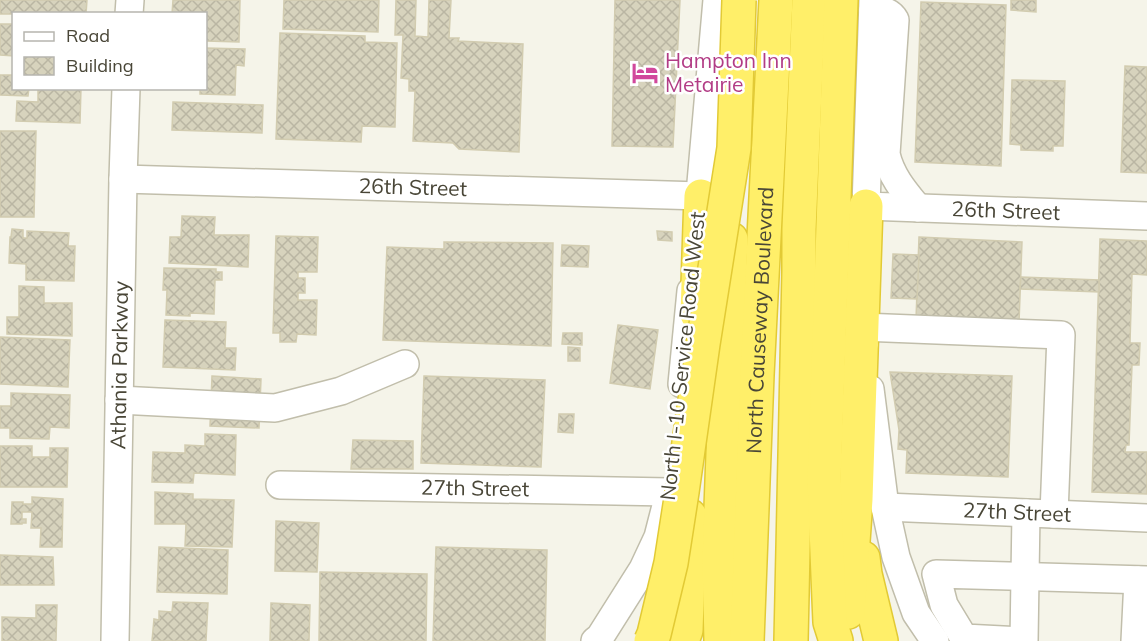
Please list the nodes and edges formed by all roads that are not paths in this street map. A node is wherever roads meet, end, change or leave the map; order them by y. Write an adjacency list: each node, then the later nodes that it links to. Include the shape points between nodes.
1 (717, 0): 11 (street)
2 (731, 0): 17 (highway, via 748,158)
3 (739, 0): 9 (highway, bridge)
4 (776, 0): 17 (highway, North Causeway Boulevard)
5 (809, 0): 33 (highway, North Causeway Boulevard, via 799,229)
6 (841, 0): 34 (highway, via 824,482 830,622)
7 (873, 5): 12 (street); 13 (street, via 895,20 888,166)
8 (126, 90): 10 (street, Athania Parkway)
9 (734, 147): 29 (highway, bridge, via 671,563); 31 (highway, bridge, via 719,562)
10 (123, 179): 11 (street, 26th Street); 18 (street, Athania Parkway)
11 (700, 196): 20 (street, North I-10 Service Road West); 30 (highway, via 686,630)
12 (866, 206): 13 (street, 26th Street); 15 (highway)
13 (918, 208): 14 (street, 26th Street)
14 (1147, 216)
15 (862, 327): 21 (highway); 23 (street, via 1061,335)
16 (405, 364): 18 (street, via 341,391 274,408)
17 (757, 375): 32 (highway, North Causeway Boulevard)
18 (119, 400): 27 (street, Athania Parkway)
19 (280, 485): 20 (street, 27th Street)
20 (669, 492): 28 (street, North I-10 Service Road West, via 658,537 643,568)
21 (871, 503): 22 (street, 27th Street); 35 (highway); 36 (highway, via 865,574); 37 (street, via 916,613)
22 (1026, 513): 23 (street, 27th Street); 25 (street)
23 (1054, 514): 24 (street, 27th Street)
24 (1147, 518)
25 (1025, 576): 26 (street); 38 (street); 38 (street, via 936,574 944,605 964,638)
26 (1142, 580): 39 (street)
27 (115, 641)
28 (595, 641)
29 (651, 641)
30 (682, 641)
31 (721, 641)
32 (747, 641)
33 (791, 641)
34 (836, 641)
35 (846, 641)
36 (881, 641)
37 (935, 641)
38 (1023, 641)
39 (1136, 641)

